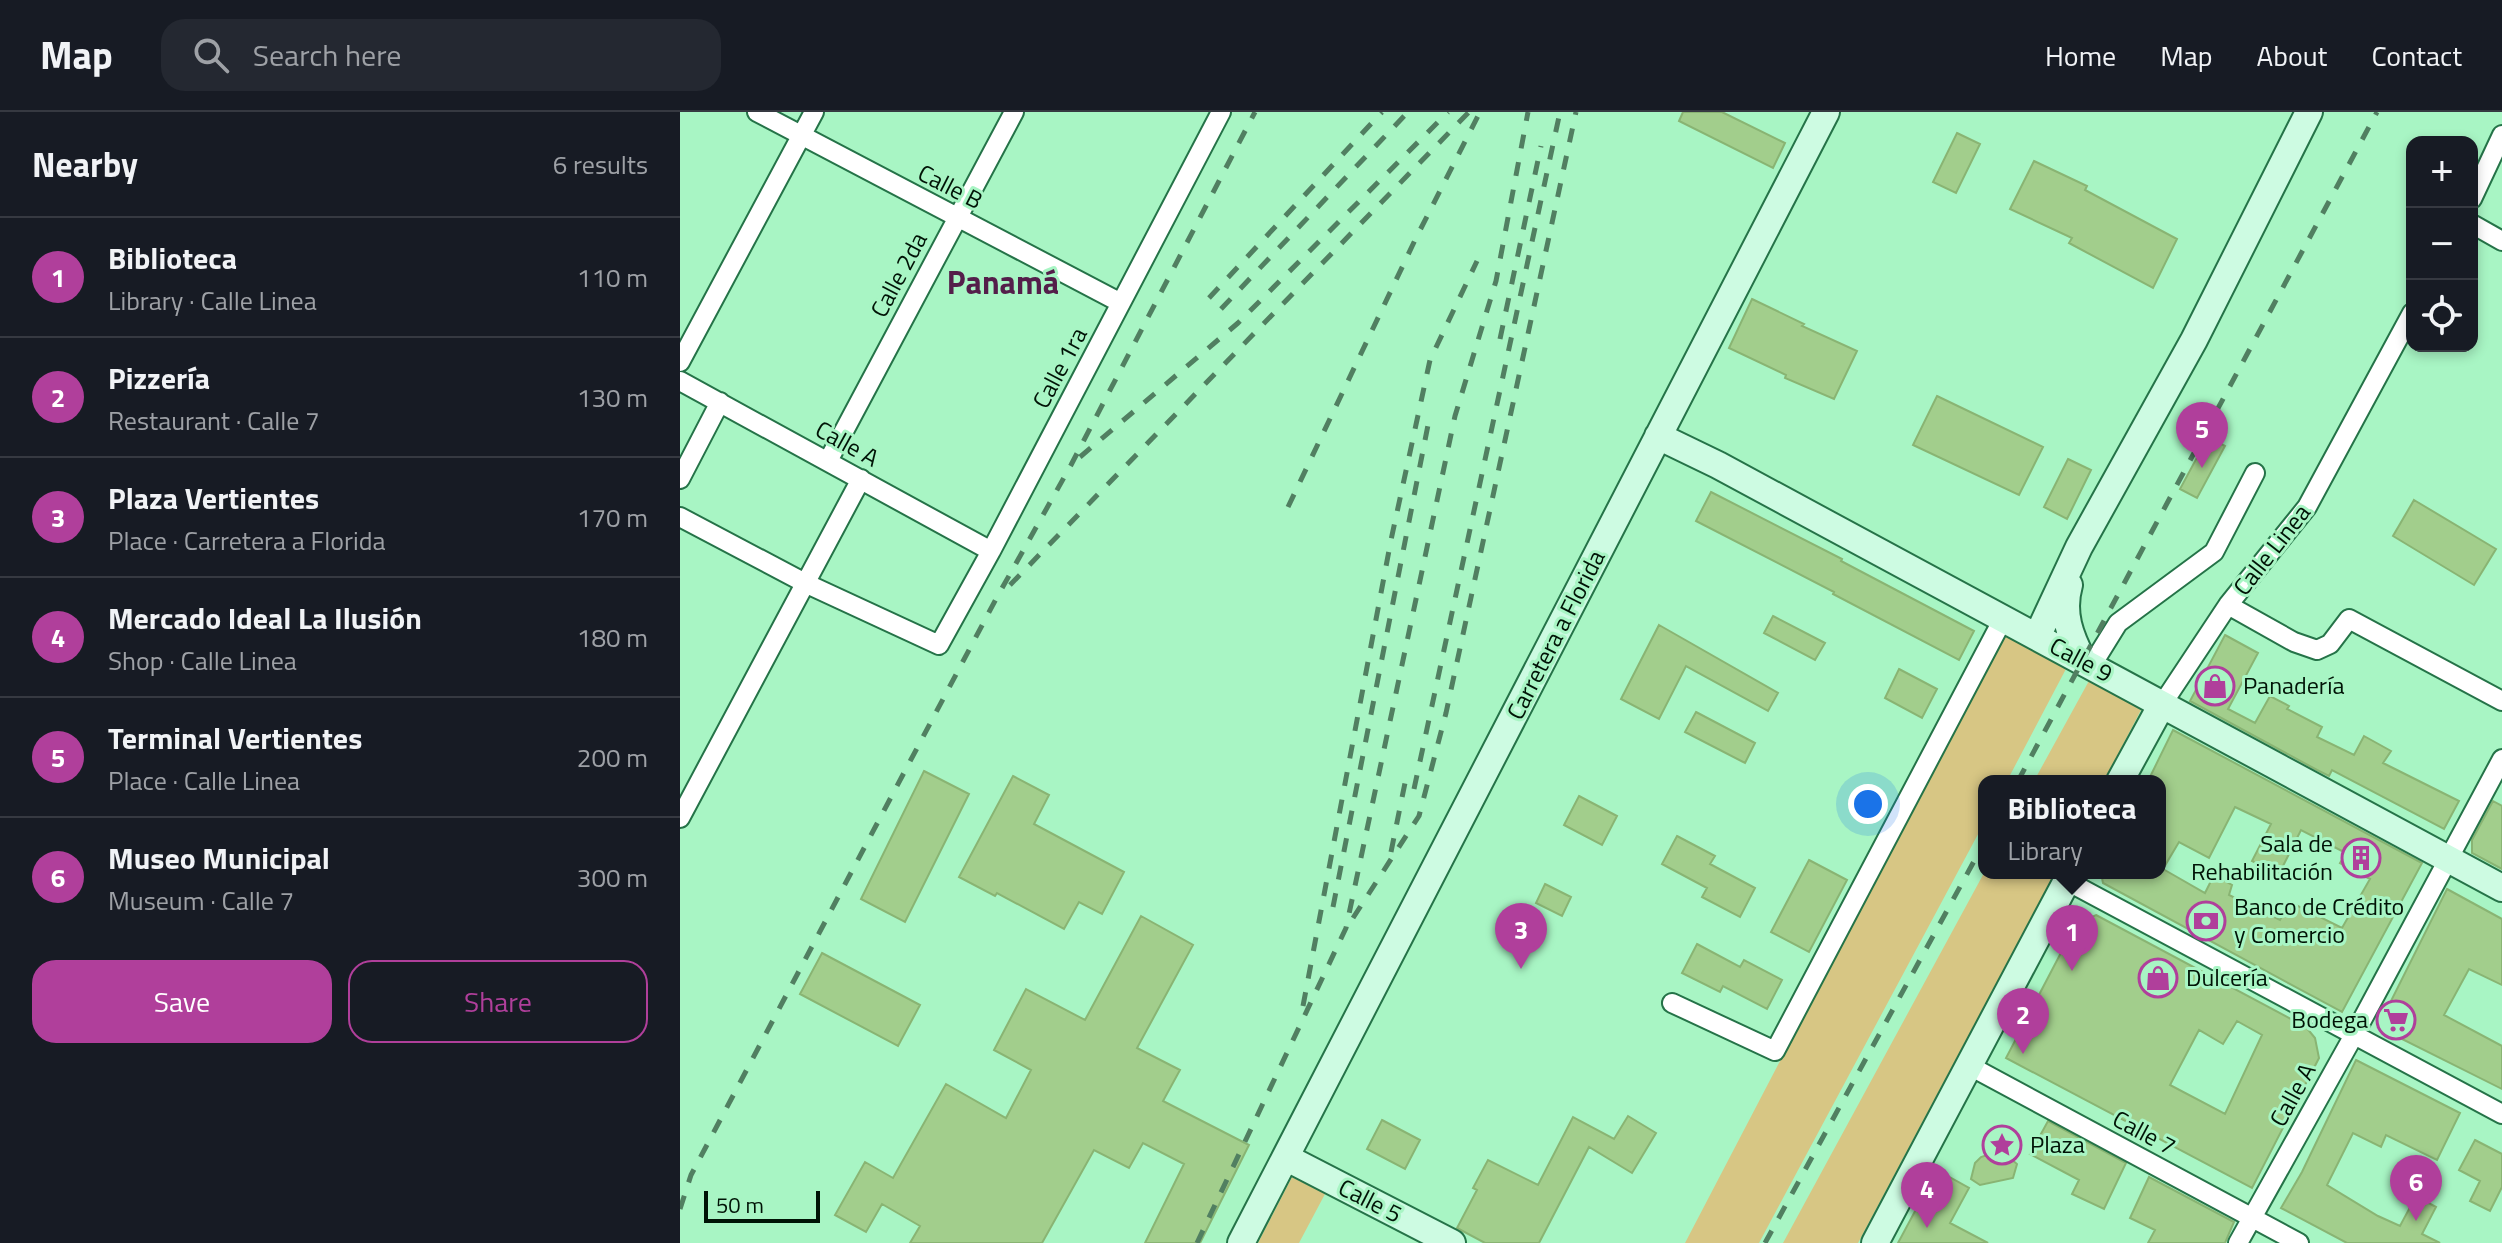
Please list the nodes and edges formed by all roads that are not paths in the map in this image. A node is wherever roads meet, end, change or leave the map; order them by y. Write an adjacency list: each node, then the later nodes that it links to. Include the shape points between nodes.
1 (757, 112): 8 (street, Calle B)
2 (814, 112): 8 (street)
3 (1014, 112): 10 (street, Calle 2da)
4 (1221, 112): 13 (street, Calle 1ra)
5 (1826, 112): 18 (main road, Carretera a Florida)
6 (2309, 112): 24 (main road, via 2194,340)
7 (2502, 135): 9 (street)
8 (801, 137): 10 (street, Calle B); 15 (street)
9 (2478, 186)
10 (957, 218): 13 (street, Calle B); 19 (street, Calle 2da)
11 (2478, 227): 12 (street)
12 (2502, 241)
13 (1121, 303): 25 (street, Calle 1ra)
14 (2406, 324): 27 (street, Calle Linea, via 2307,507)
15 (680, 362)
16 (680, 381): 17 (street, Calle A)
17 (720, 402): 19 (street, Calle A); 21 (street)
18 (1658, 436): 28 (main road, Calle 9); 44 (main road, Carretera a Florida)
19 (828, 461): 22 (street, Calle A)
20 (2255, 473): 30 (street, via 2214,552 2118,623)
21 (680, 479)
22 (861, 479): 25 (street, Calle A); 26 (street)
23 (680, 517): 26 (street)
24 (2079, 547): 29 (main road); 30 (main road, via 2065,613 2070,637)
25 (991, 551): 26 (street, Calle 1ra, via 939,645)
26 (805, 583): 35 (street)
27 (2228, 605): 31 (street, via 2317,650 2330,644 2349,619); 32 (street, Calle Linea)
28 (2003, 619): 29 (main road, Calle 9); 40 (street, via 1775,1051)
29 (2037, 637): 30 (main road, Calle 9)
30 (2087, 663): 32 (main road, Calle 9)
31 (2502, 701)
32 (2161, 706): 34 (main road, Calle Linea); 36 (main road, Calle 9)
33 (2502, 759): 36 (street, Calle A)
34 (2123, 775)
35 (680, 818)
36 (2448, 859): 39 (main road, Calle 9); 41 (street, Calle A)
37 (2068, 879): 42 (main road)
38 (2073, 879): 41 (street)
39 (2502, 888)
40 (1672, 1003)
41 (2354, 1035): 43 (street); 45 (street, Calle A)
42 (1968, 1065): 45 (street, Calle 7); 48 (main road)
43 (2502, 1114)
44 (1287, 1158): 46 (main road, Carretera a Florida); 47 (main road, Calle 5)
45 (2251, 1218): 49 (street, Calle A); 50 (street, Calle 7)
46 (1241, 1243)
47 (1452, 1243)
48 (1875, 1243)
49 (2238, 1243)
50 (2299, 1243)

